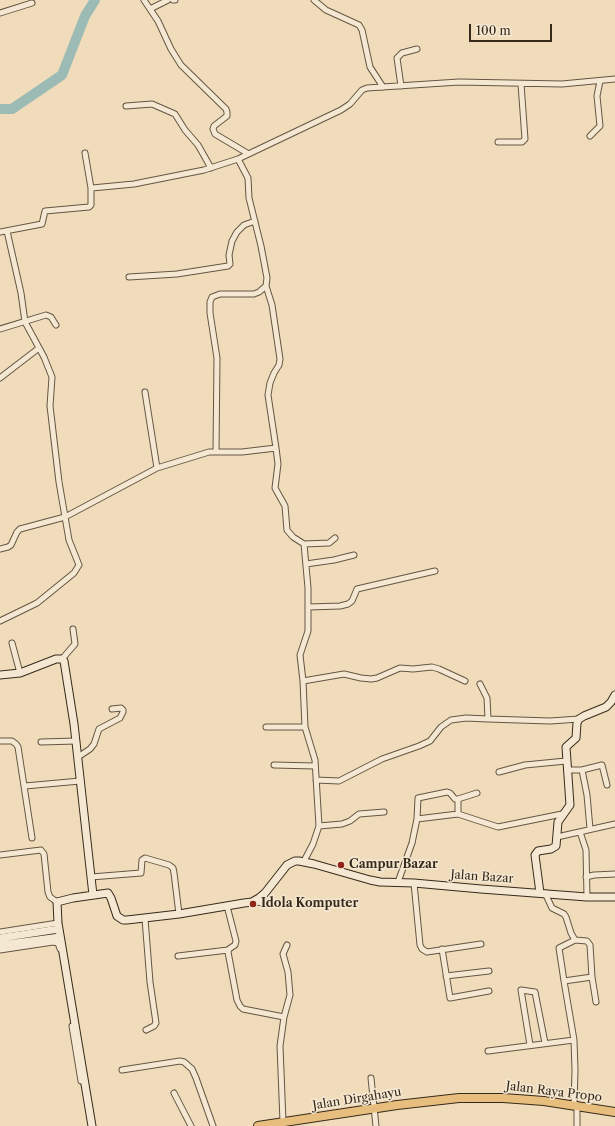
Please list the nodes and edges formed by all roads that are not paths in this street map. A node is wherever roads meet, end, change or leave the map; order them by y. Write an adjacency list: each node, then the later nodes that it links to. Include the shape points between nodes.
1 (144, 0): 5 (street)
2 (168, 0): 5 (street)
3 (314, 0): 12 (street, via 326,10 359,25 370,64)
4 (32, 3): 6 (street)
5 (150, 9): 17 (street, via 181,65 226,109 227,116 214,126 215,134)
6 (0, 13)
7 (417, 49): 11 (street, via 402,53 397,58)
8 (615, 79): 9 (street)
9 (600, 81): 10 (street); 14 (street, via 597,96 600,126)
10 (521, 84): 11 (street, via 459,82); 15 (street, via 525,139 522,142)
11 (401, 86): 12 (street)
12 (383, 87): 17 (street, via 364,89 341,110)
13 (126, 106): 19 (street, via 152,104 175,114 198,145)
14 (590, 136)
15 (498, 142)
16 (85, 152): 20 (street)
17 (247, 153): 18 (street)
18 (238, 158): 19 (street); 21 (street, via 248,178 249,198)
19 (210, 168): 20 (street, via 134,184)
20 (91, 188): 22 (street, via 89,207 45,211 42,224)
21 (255, 221): 24 (street, via 244,225 237,232 232,241 228,266 177,274); 25 (street, via 266,270)
22 (7, 231): 23 (street); 26 (street)
23 (0, 232)
24 (129, 277)
25 (266, 286): 32 (street, via 272,305 280,359 268,395); 33 (street, via 254,294 216,295 210,302 217,358)
26 (25, 322): 27 (street, via 49,316); 28 (street); 29 (street)
27 (56, 325)
28 (0, 329)
29 (39, 348): 30 (street); 35 (street, via 52,377 50,406)
30 (0, 378)
31 (145, 392): 34 (street)
32 (276, 448): 33 (street); 37 (street, via 278,464 275,488 284,506 287,530 292,537)
33 (216, 452): 34 (street, via 199,454)
34 (157, 468): 35 (street)
35 (65, 517): 38 (street, via 20,529 11,545); 43 (street, via 69,540 79,565 74,574 37,603)
36 (335, 538): 37 (street, via 329,543)
37 (304, 544): 40 (street)
38 (0, 549)
39 (354, 555): 40 (street)
40 (306, 564): 42 (street)
41 (435, 571): 42 (street, via 357,589 348,604)
42 (309, 607): 49 (street, via 308,631 300,655)
43 (0, 621)
44 (73, 629): 46 (street, via 75,644)
45 (12, 643): 47 (street)
46 (62, 659): 47 (street); 59 (street, via 65,662)
47 (20, 673): 48 (street)
48 (0, 675)
49 (303, 681): 50 (street, via 344,674 371,679 400,668 432,667); 57 (street)
50 (465, 681)
51 (480, 684): 54 (street, via 487,698)
52 (615, 695): 55 (street, via 606,708)
53 (112, 709): 61 (street, via 123,710 120,718 99,729 94,744)
54 (488, 719): 55 (street); 68 (street, via 451,720 441,727 430,741 419,746 382,759 340,781)
55 (579, 719): 62 (street, via 576,738 566,747)
56 (266, 727): 57 (street)
57 (305, 727): 64 (street, via 313,750)
58 (0, 741): 71 (street, via 12,741 16,744)
59 (76, 741): 60 (street); 61 (street)
60 (41, 742)
61 (78, 757): 69 (street)
62 (566, 761): 65 (street); 67 (street, via 525,765)
63 (274, 765): 64 (street)
64 (315, 766): 68 (street)
65 (567, 770): 66 (street); 76 (street, via 570,804)
66 (582, 770): 70 (street, via 602,765); 80 (street)
67 (499, 772)
68 (316, 780): 79 (street)
69 (80, 781): 71 (street); 87 (street)
70 (607, 785)
71 (25, 786): 83 (street)
72 (477, 793): 73 (street)
73 (458, 800): 75 (street); 77 (street, via 447,792 420,797)
74 (384, 812): 79 (street, via 359,814 342,824)
75 (458, 814): 76 (street, via 494,827); 77 (street)
76 (562, 814): 82 (street, via 558,822)
77 (417, 819): 89 (street, via 412,843)
78 (615, 824): 80 (street)
79 (318, 826): 85 (street, via 313,844)
80 (590, 829): 81 (street)
81 (580, 832): 82 (street); 88 (street, via 586,850)
82 (557, 837): 91 (street, via 554,848 538,851 535,855)
83 (32, 838)
84 (0, 856): 95 (street, via 42,850 48,892)
85 (304, 861): 89 (street, Jalan Bazar, via 370,880); 96 (street, via 291,863 265,893)
86 (615, 874): 88 (street)
87 (91, 877): 92 (street); 99 (street, via 142,873 144,858 169,865 174,872)
88 (586, 877): 93 (street)
89 (398, 882): 90 (street, Jalan Bazar)
90 (414, 886): 91 (street, Jalan Bazar); 109 (street, via 420,945 427,952)
91 (542, 893): 93 (street, Jalan Bazar); 105 (street, via 552,908 564,914)
92 (93, 895): 95 (street); 100 (street, via 109,894 117,916 122,920)
93 (587, 897): 94 (street, Jalan Bazar)
94 (615, 897)
95 (57, 902): 101 (street)
96 (252, 902): 97 (street); 98 (street)
97 (282, 904)
98 (227, 906): 99 (street); 111 (street, via 236,941)
99 (179, 914): 100 (street)
100 (145, 919): 120 (street, via 156,1023)
101 (58, 926): 102 (street); 103 (street); 104 (street)
102 (0, 932)
103 (60, 937): 107 (street); 133 (street)
104 (0, 938)
105 (574, 940): 115 (street, via 587,941 590,945); 116 (street, via 559,948)
106 (481, 944): 109 (street)
107 (0, 945)
108 (287, 945): 119 (street, via 284,954 290,995)
109 (442, 949): 114 (street)
110 (0, 950): 133 (street, via 53,942 59,944)
111 (228, 950): 112 (street); 119 (street, via 240,1006 243,1009)
112 (178, 956)
113 (489, 971): 114 (street)
114 (446, 976): 117 (street, via 450,998)
115 (592, 977): 116 (street); 118 (street)
116 (564, 981): 121 (street)
117 (489, 991)
118 (596, 1002)
119 (284, 1017): 132 (street, via 280,1046)
120 (146, 1030)
121 (574, 1040): 122 (street); 129 (street)
122 (545, 1043): 123 (street); 123 (street, via 535,992 521,990)
123 (530, 1045): 124 (street)
124 (488, 1051)
125 (122, 1070): 135 (street, via 184,1062 192,1069)
126 (371, 1078): 130 (street)
127 (174, 1093): 134 (street)
128 (459, 1098): 129 (main road, Jalan Raya Propo, via 520,1099); 130 (main road, Jalan Dirgahayu)
129 (576, 1105): 131 (main road, Jalan Raya Propo); 138 (street)
130 (373, 1108): 132 (main road, Jalan Dirgahayu); 137 (street)
131 (615, 1112)
132 (283, 1122): 136 (main road, Jalan Dirgahayu)
133 (91, 1126)
134 (191, 1126)
135 (213, 1126)
136 (258, 1126)
137 (376, 1126)
138 (577, 1126)

